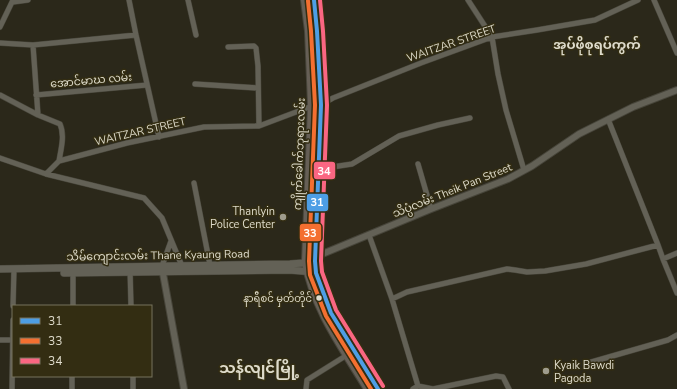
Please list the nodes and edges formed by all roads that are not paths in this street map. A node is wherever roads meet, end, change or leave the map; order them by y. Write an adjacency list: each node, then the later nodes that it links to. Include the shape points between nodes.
1 (28, 0): 9 (street)
2 (129, 0): 12 (street)
3 (188, 0): 13 (street)
4 (305, 0): 25 (main road, ကျိုက်ခေါက်ဘုရားလမ်း)
5 (314, 0): 25 (main road, ကျိုက်ခေါက်ဘုရားလမ်း, via 317,31)
6 (468, 0): 14 (street)
7 (638, 0): 10 (street, WAITZAR STREET)
8 (654, 0): 18 (street)
9 (13, 1): 11 (street)
10 (631, 1): 14 (street, WAITZAR STREET, via 595,20)
11 (0, 27)
12 (136, 35): 16 (street); 20 (street)
13 (196, 35)
14 (492, 37): 25 (street, WAITZAR STREET, via 428,60); 35 (street, via 506,110)
15 (0, 43): 16 (street)
16 (33, 45): 24 (street)
17 (228, 47): 21 (street, via 255,46)
18 (677, 53)
19 (195, 84): 21 (street)
20 (147, 85): 24 (street, အောင်မာဃ လမ်း); 30 (street)
21 (258, 88): 29 (street)
22 (677, 90): 28 (street, သိပ္ပံလမ်း Theik Pan Street)
23 (0, 95): 26 (street)
24 (36, 95): 26 (street)
25 (317, 106): 29 (street, WAITZAR STREET); 34 (main road, ကျိုက်ခေါက်ဘုရားလမ်း); 45 (main road, ကျိုက်ခေါက်ဘုရားလမ်း)
26 (38, 115): 32 (street, via 60,124 62,128)
27 (470, 118): 34 (street, via 398,136 352,164)
28 (608, 119): 35 (street, သိပ္ပံလမ်း Theik Pan Street, via 579,134); 41 (street)
29 (259, 126): 30 (street, WAITZAR STREET, via 204,128)
30 (159, 136): 32 (street, WAITZAR STREET)
31 (0, 158): 36 (street)
32 (59, 161): 36 (street)
33 (418, 164): 38 (street)
34 (319, 169): 43 (main road, ကျိုက်ခေါက်ဘုရားလမ်း)
35 (524, 170): 38 (street, သိပ္ပံလမ်း Theik Pan Street, via 508,179)
36 (46, 174): 40 (street, via 144,198 162,218)
37 (194, 183): 46 (street)
38 (432, 209): 39 (street, သိပ္ပံလမ်း Theik Pan Street)
39 (369, 235): 43 (street, သိပ္ပံလမ်း Theik Pan Street); 56 (street)
40 (171, 241): 47 (street); 50 (street)
41 (658, 245): 44 (street); 56 (street, via 586,264 545,271 507,269 407,292)
42 (677, 253): 44 (street)
43 (315, 257): 45 (main road, သိမ်ကျောင်းလမ်း Thane Kyaung Road); 53 (main road, ကျိုက်ခေါက်ဘုရားလမ်း)
44 (663, 259): 55 (street)
45 (306, 262): 46 (main road, သိမ်ကျောင်းလမ်း Thane Kyaung Road); 53 (main road, ကျိုက်ခေါက်ဘုရားလမ်း)
46 (210, 265): 47 (main road, သိမ်ကျောင်းလမ်း Thane Kyaung Road)
47 (182, 266): 50 (main road, သိမ်ကျောင်းလမ်း Thane Kyaung Road)
48 (0, 269): 52 (main road, သိမ်ကျောင်းလမ်း Thane Kyaung Road)
49 (130, 269): 50 (main road, သိမ်ကျောင်းလမ်း Thane Kyaung Road); 51 (main road, သိမ်ကျောင်းလမ်း Thane Kyaung Road); 59 (street)
50 (162, 269): 53 (main road, သိမ်ကျောင်းလမ်း Thane Kyaung Road); 72 (street)
51 (73, 270): 52 (main road, သိမ်ကျောင်းလမ်း Thane Kyaung Road); 58 (street)
52 (14, 271): 54 (main road, သိမ်ကျောင်းလမ်း Thane Kyaung Road); 57 (street)
53 (312, 272): 63 (main road, ကျိုက်ခေါက်ဘုရားလမ်း)
54 (0, 273)
55 (677, 293)
56 (392, 299): 68 (street)
57 (13, 305)
58 (72, 305)
59 (131, 305)
60 (677, 336): 64 (street)
61 (0, 340): 62 (street)
62 (12, 340)
63 (351, 353): 73 (street, via 306,380); 74 (main road, ကျိုက်ခေါက်ဘုရားလမ်း); 75 (main road, ကျိုက်ခေါက်ဘုရားလမ်း)
64 (588, 363)
65 (12, 377): 69 (street)
66 (72, 377): 70 (street)
67 (133, 377): 71 (street)
68 (416, 387): 76 (street, via 433,389 496,376 502,377)
69 (12, 389)
70 (72, 389)
71 (133, 389)
72 (184, 389)
73 (306, 389)
74 (368, 389)
75 (378, 389)
76 (509, 389)

